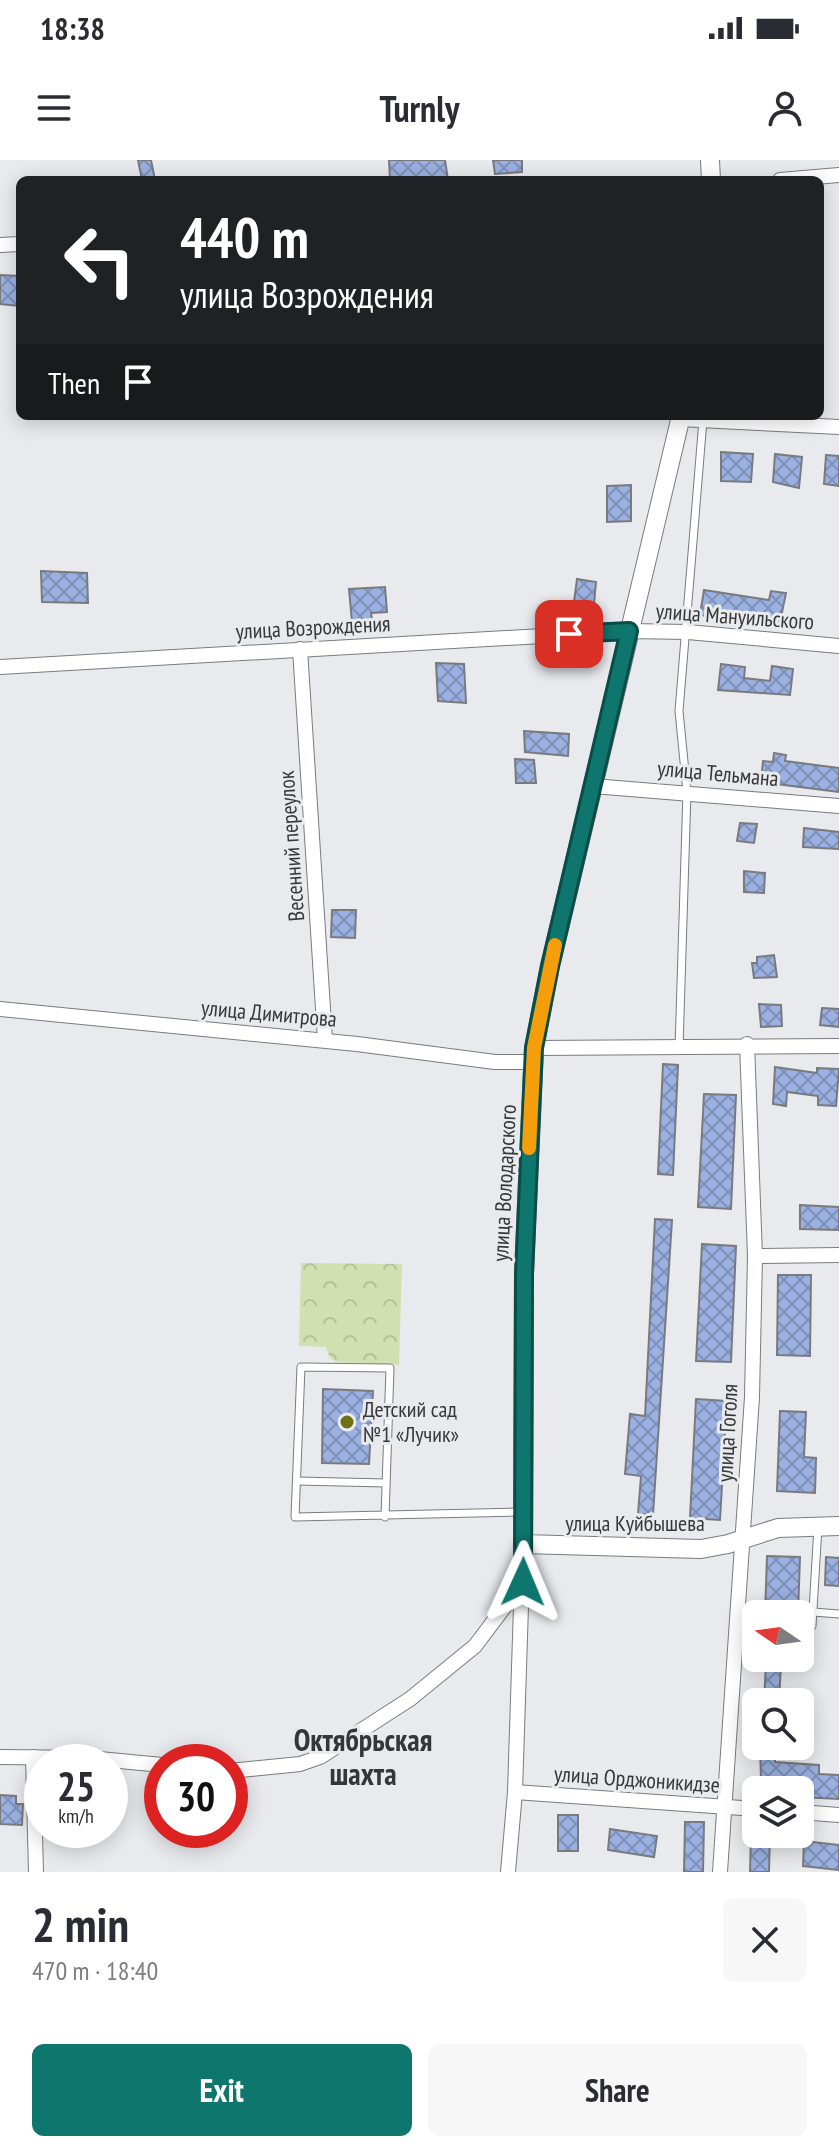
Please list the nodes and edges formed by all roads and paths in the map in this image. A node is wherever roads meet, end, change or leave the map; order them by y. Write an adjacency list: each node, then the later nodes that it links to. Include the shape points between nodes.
1 (679, 420): 4 (street, улица Володарского)
2 (703, 420): 3 (street); 5 (lane)
3 (839, 427)
4 (629, 631): 5 (street, улица Мануильского); 7 (street, улица Возрождения); 9 (street, улица Володарского)
5 (688, 632): 6 (street, улица Мануильского); 10 (lane, via 679,711)
6 (839, 646)
7 (300, 649): 8 (street, улица Возрождения); 13 (street, Весенний переулок)
8 (0, 667)
9 (593, 786): 10 (street, улица Тельмана); 17 (street, улица Володарского)
10 (687, 792): 11 (street, улица Тельмана); 16 (lane)
11 (839, 806)
12 (0, 1009): 13 (street, улица Димитрова)
13 (325, 1040): 17 (street, улица Димитрова, via 495,1062)
14 (747, 1044): 15 (street, улица Димитрова); 16 (street, улица Димитрова); 19 (street, улица Гоголя)
15 (839, 1046)
16 (679, 1050): 17 (street, улица Димитрова)
17 (534, 1055): 22 (street, улица Володарского, via 524,1274)
18 (839, 1255): 19 (street)
19 (755, 1256): 26 (street, улица Гоголя)
20 (297, 1481): 21 (lane); 21 (lane, via 301,1367 390,1368); 23 (lane, via 295,1517)
21 (386, 1483): 23 (lane)
22 (522, 1512): 23 (lane); 27 (street, улица Володарского)
23 (385, 1517)
24 (818, 1525): 25 (street, улица Куйбышева); 26 (street, улица Куйбышева, via 778,1528); 29 (lane)
25 (839, 1526)
26 (743, 1540): 27 (street, улица Куйбышева, via 665,1550); 36 (street, улица Гоголя)
27 (523, 1544): 28 (street, улица Володарского)
28 (523, 1582): 34 (street, via 475,1646 410,1699 320,1757); 35 (street, улица Володарского)
29 (814, 1600)
30 (814, 1612): 31 (lane)
31 (839, 1614)
32 (0, 1757): 33 (street)
33 (24, 1757)
34 (248, 1769)
35 (515, 1792): 36 (street, улица Орджоникидзе); 42 (street, улица Володарского)
36 (724, 1807): 37 (street, улица Орджоникидзе); 43 (street, улица Гоголя)
37 (742, 1808)
38 (814, 1813): 39 (street)
39 (839, 1815)
40 (35, 1848): 41 (street)
41 (36, 1872)
42 (508, 1872)
43 (720, 1872)

